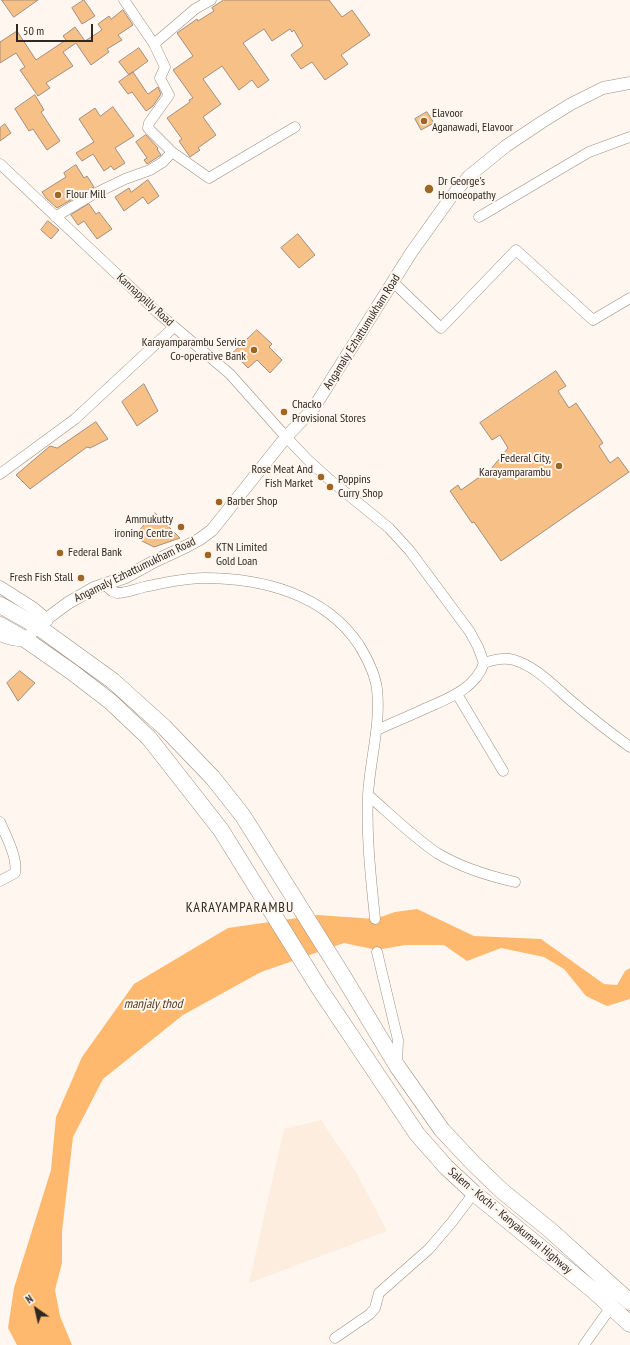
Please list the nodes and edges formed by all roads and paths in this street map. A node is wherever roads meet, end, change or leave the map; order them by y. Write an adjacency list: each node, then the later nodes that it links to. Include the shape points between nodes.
1 (124, 0): 3 (street)
2 (211, 0): 3 (street, via 195,9)
3 (154, 44): 7 (street, via 165,67 160,78 169,95 148,128)
4 (630, 83): 11 (street, Angamaly Ezhattumukham Road, via 602,88 571,104 506,146 469,176 451,197)
5 (295, 127): 7 (street, via 209,178)
6 (630, 137): 10 (street, via 589,152)
7 (172, 152): 9 (street, via 163,162 150,170 92,195)
8 (0, 164): 9 (street, Kannappilly Road)
9 (55, 217): 13 (street, Kannappilly Road)
10 (479, 217)
11 (393, 282): 12 (street, via 441,328 516,250 593,320); 14 (street, Angamaly Ezhattumukham Road, via 313,409)
12 (630, 298)
13 (174, 327): 14 (street, Kannappilly Road, via 230,374); 15 (street, via 76,419)
14 (286, 437): 16 (street, Angamaly Ezhattumukham Road, via 212,530 200,539 126,577); 23 (street, Kannappilly Road, via 330,480 389,528 410,551 470,632)
15 (0, 474)
16 (104, 584): 19 (street, Angamaly Ezhattumukham Road, via 68,603); 25 (street, via 118,593 170,581 217,578 269,585 303,598 333,617 349,632 362,650 372,669 377,688)
17 (0, 587): 19 (street, via 33,608)
18 (0, 605): 19 (highway)
19 (42, 623): 22 (street, Angamaly Ezhattumukham Road); 34 (highway, Salem - Kochi - Kanyakumari Highway, via 113,681 164,727 214,778 243,816)
20 (0, 625): 22 (highway)
21 (0, 635): 22 (street, via 10,640)
22 (26, 640): 35 (highway, Salem - Kochi - Kanyakumari Highway, via 111,702 149,738 221,830 319,988 417,1134 446,1167)
23 (484, 663): 24 (street, via 478,676); 26 (street, via 496,659 510,659 537,672)
24 (457, 694): 25 (street); 27 (street)
25 (377, 730): 28 (street)
26 (630, 746)
27 (503, 771)
28 (368, 795): 31 (street, via 437,853 484,873); 32 (street, via 368,839)
29 (0, 822): 30 (street, via 10,844 16,867 15,873)
30 (0, 881)
31 (515, 882)
32 (374, 919)
33 (377, 952): 34 (street, via 398,1040)
34 (397, 1066): 36 (highway, Salem - Kochi - Kanyakumari Highway, via 442,1130 473,1163)
35 (474, 1193): 37 (highway, Salem - Kochi - Kanyakumari Highway); 39 (street, via 437,1240 379,1293 375,1308 370,1314)
36 (630, 1302)
37 (611, 1307): 38 (highway, Salem - Kochi - Kanyakumari Highway); 40 (street)
38 (630, 1324)
39 (335, 1338)
40 (584, 1345)

